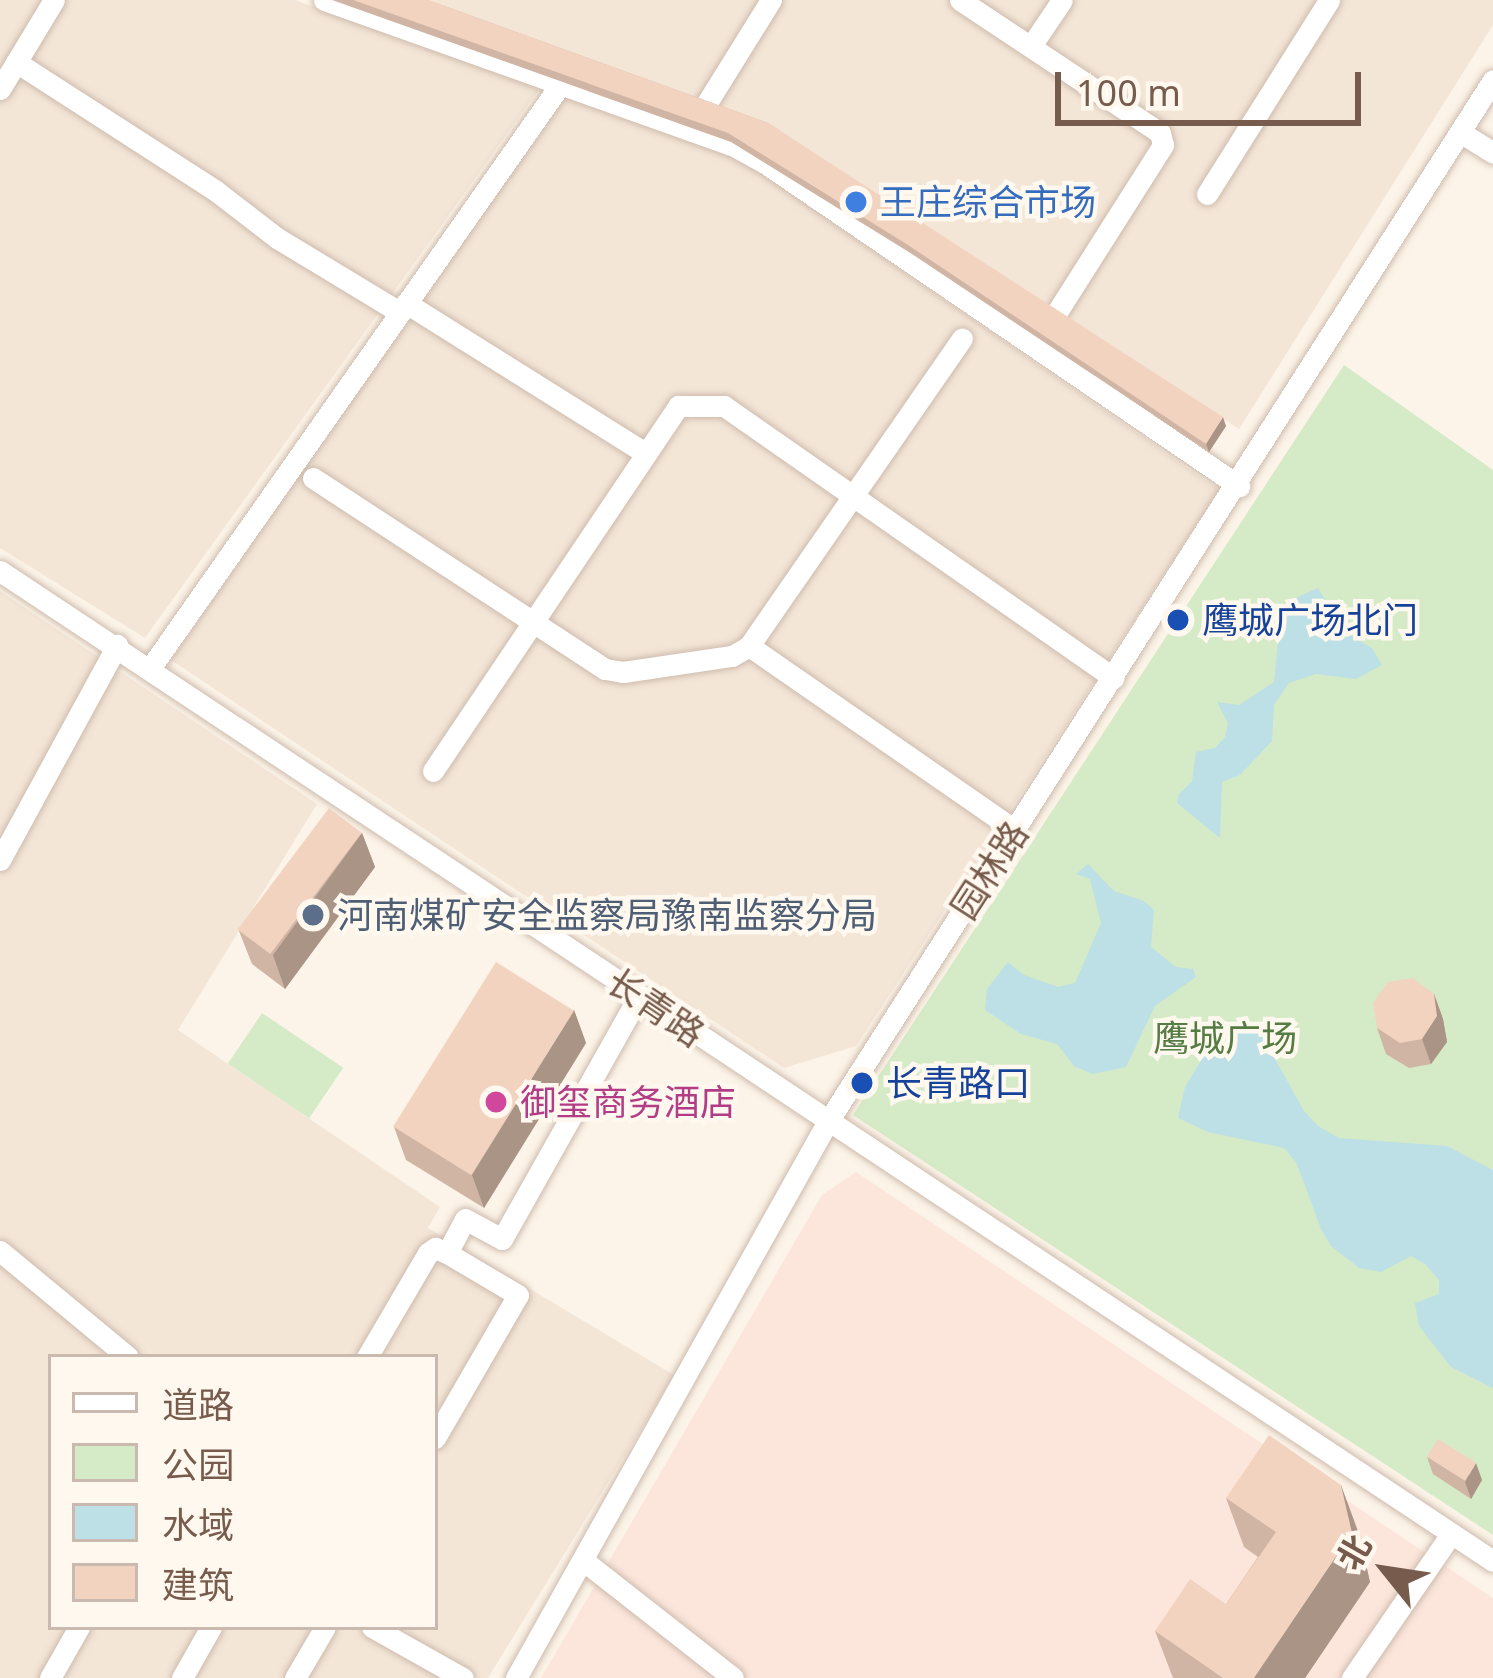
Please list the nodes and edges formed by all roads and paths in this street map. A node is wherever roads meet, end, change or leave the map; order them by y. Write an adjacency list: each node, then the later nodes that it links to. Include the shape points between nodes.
1 (53, 0): 8 (street)
2 (323, 0): 10 (street)
3 (771, 0): 12 (street)
4 (960, 0): 7 (street)
5 (1062, 0): 7 (street)
6 (1329, 0): 15 (street)
7 (1031, 46): 18 (street, via 1160,133 1163,145)
8 (16, 62): 11 (street); 16 (street, via 277,238)
9 (1493, 80): 13 (street, 园林路)
10 (560, 85): 16 (street); 18 (street, via 765,163)
11 (0, 89)
12 (691, 128)
13 (1460, 132): 14 (street); 21 (street, 园林路)
14 (1493, 154)
15 (1207, 194)
16 (403, 308): 19 (street); 27 (street)
17 (962, 338): 22 (street)
18 (1035, 346): 21 (street)
19 (645, 453): 22 (street, via 678,406 724,406); 24 (street)
20 (313, 478): 24 (street)
21 (1238, 486): 28 (street, 园林路)
22 (853, 497): 26 (street); 28 (street)
23 (0, 571): 25 (street, 长青路)
24 (533, 621): 26 (street, via 605,669 623,672 732,656); 29 (street)
25 (117, 645): 27 (street, 长青路); 31 (street)
26 (749, 646): 30 (street)
27 (151, 667): 32 (street, 长青路)
28 (1114, 678): 30 (street, 园林路)
29 (433, 772)
30 (1015, 830): 33 (street, 园林路)
31 (0, 860)
32 (639, 996): 33 (street, 长青路); 35 (street, via 502,1239 465,1219)
33 (827, 1123): 39 (street, 长青路); 40 (street, 园林路)
34 (0, 1251): 36 (street)
35 (447, 1252): 37 (street, via 428,1253); 38 (street, via 518,1295)
36 (124, 1354)
37 (370, 1354)
38 (438, 1433)
39 (1451, 1534): 41 (street, 长青路); 52 (street)
40 (584, 1561): 50 (street, 园林路); 51 (street)
41 (1493, 1561)
42 (77, 1630): 46 (street)
43 (210, 1630): 47 (street)
44 (323, 1630): 48 (street)
45 (377, 1630): 49 (street)
46 (50, 1678)
47 (182, 1678)
48 (296, 1678)
49 (464, 1678)
50 (516, 1678)
51 (733, 1678)
52 (1352, 1678)

